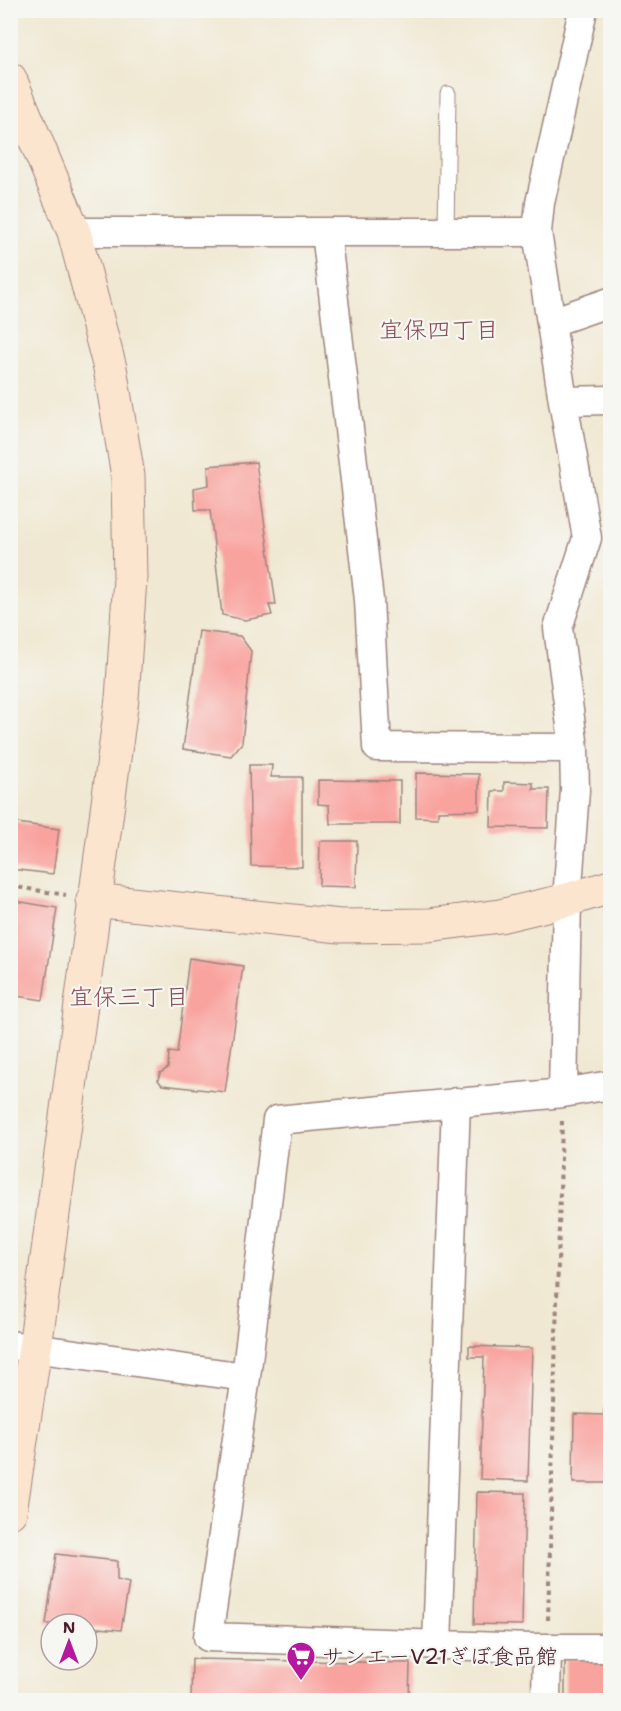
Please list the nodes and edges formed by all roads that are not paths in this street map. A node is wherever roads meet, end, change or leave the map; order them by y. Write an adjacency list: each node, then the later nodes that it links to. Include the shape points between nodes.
1 (583, 10): 7 (street, via 540,202)
2 (10, 79): 4 (street)
3 (448, 94): 6 (lane)
4 (74, 232): 5 (street); 14 (street, via 110,368 128,476 130,578 122,699)
5 (326, 232): 6 (street); 12 (street, via 369,600 377,747)
6 (446, 232): 7 (street)
7 (537, 232): 9 (street)
8 (610, 302): 9 (street)
9 (552, 322): 11 (street)
10 (610, 400): 11 (street)
11 (563, 401): 12 (street, via 587,538 558,628)
12 (574, 748): 15 (street)
13 (610, 886): 15 (street)
14 (93, 900): 15 (street, via 340,926 429,925 500,916); 19 (street)
15 (567, 900): 17 (street)
16 (610, 1085): 17 (street)
17 (563, 1093): 18 (street)
18 (456, 1102): 20 (street, via 277,1120); 22 (street)
19 (22, 1347): 20 (street); 21 (street)
20 (246, 1377): 22 (street, via 208,1637)
21 (10, 1512)
22 (436, 1645): 23 (street)
23 (547, 1648): 24 (street); 25 (street)
24 (610, 1648)
25 (546, 1701)

